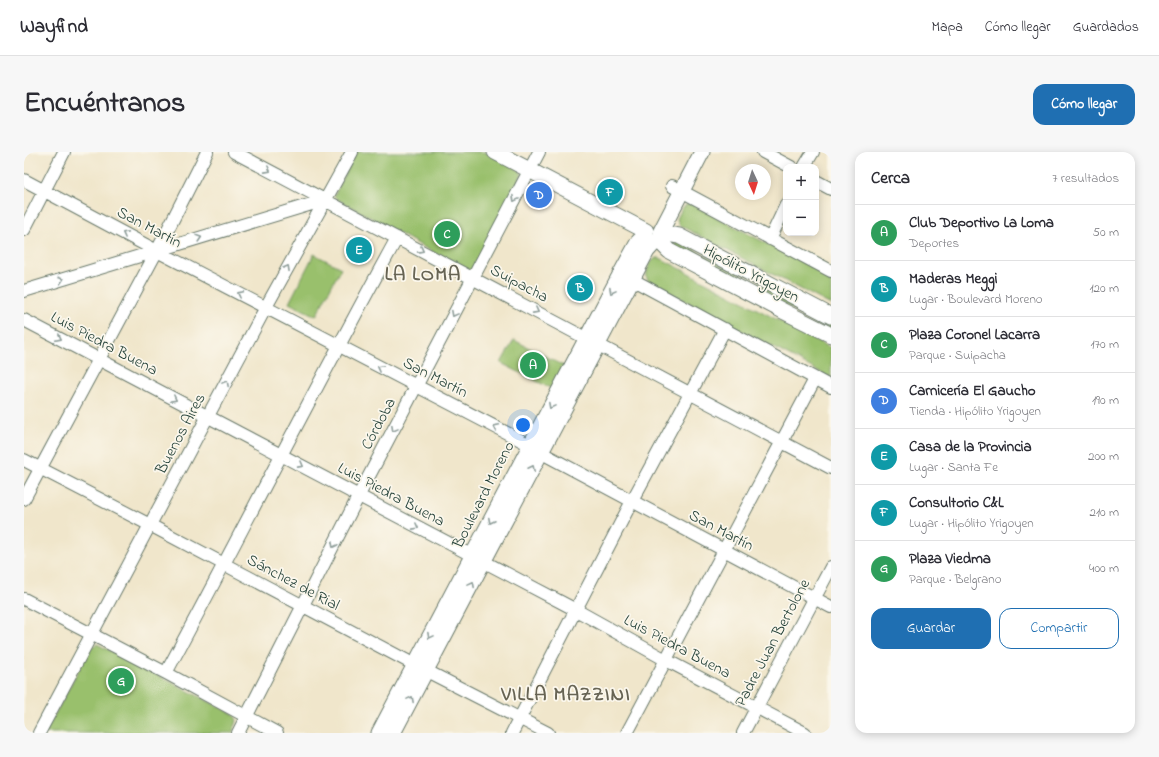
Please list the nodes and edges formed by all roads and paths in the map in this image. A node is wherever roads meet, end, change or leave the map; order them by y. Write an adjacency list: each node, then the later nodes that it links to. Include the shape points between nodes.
1 (64, 152): 18 (street)
2 (206, 152): 25 (street)
3 (234, 152): 19 (street, Suipacha, one-way to 19)
4 (352, 152): 19 (street, Buenos Aires)
5 (495, 152): 13 (main road, Hipólito Yrigoyen)
6 (539, 152): 13 (street, Córdoba)
7 (690, 152): 16 (main road, Boulevard Moreno)
8 (702, 152): 16 (main road, Boulevard Moreno)
9 (763, 152): 11 (street)
10 (813, 152): 12 (street)
11 (785, 164)
12 (806, 164)
13 (529, 170): 22 (main road, Hipólito Yrigoyen); 28 (street, Córdoba, one-way to 28)
14 (24, 180): 18 (street, San Martín)
15 (819, 183): 17 (street)
16 (676, 189): 22 (main road, Boulevard Moreno); 24 (street)
17 (831, 189)
18 (44, 190): 21 (street); 25 (street, San Martín, one-way to 18)
19 (324, 200): 23 (street, Suipacha); 25 (street, one-way to 19); 30 (street, Buenos Aires, one-way to 19)
20 (783, 211): 24 (street)
21 (24, 230)
22 (654, 234): 27 (main road, Boulevard Moreno, via 647,250); 31 (main road, Hipólito Yrigoyen, via 678,236); 34 (main road, Hipólito Yrigoyen, via 669,251)
23 (397, 238): 28 (street, Suipacha, one-way to 28); 36 (street)
24 (770, 239): 26 (street)
25 (157, 251): 29 (street, one-way to 25); 30 (street, San Martín, one-way to 25); 37 (street)
26 (831, 271)
27 (626, 276): 33 (street); 35 (main road, Boulevard Moreno)
28 (473, 278): 35 (street, Suipacha, one-way to 35); 40 (street, Córdoba, one-way to 40)
29 (24, 291)
30 (266, 307): 36 (street, San Martín); 42 (street, Buenos Aires, one-way to 30)
31 (831, 316)
32 (24, 320): 37 (street, Luis Piedra Buena, one-way to 37)
33 (725, 329): 38 (street); 41 (street)
34 (831, 335)
35 (592, 340): 41 (street, Suipacha); 44 (main road, Boulevard Moreno)
36 (338, 346): 40 (street, San Martín, one-way to 36); 45 (street)
37 (99, 359): 42 (street, Luis Piedra Buena, one-way to 42); 48 (street)
38 (815, 379): 39 (street); 43 (street)
39 (831, 386)
40 (416, 387): 44 (street, San Martín, one-way to 40); 49 (street, Córdoba, one-way to 49)
41 (691, 393): 43 (street, Suipacha); 51 (street)
42 (208, 417): 45 (street, Luis Piedra Buena); 52 (street, Buenos Aires)
43 (782, 440): 47 (street, Suipacha); 53 (street)
44 (535, 449): 51 (street, San Martín); 54 (main road, Boulevard Moreno)
45 (282, 454): 49 (street, Luis Piedra Buena, one-way to 49); 55 (street)
46 (24, 460): 48 (street, Sánchez de Rial)
47 (831, 468)
48 (40, 469): 50 (street); 52 (street, Sánchez de Rial)
49 (358, 497): 54 (street, Luis Piedra Buena, one-way to 54); 59 (street, Córdoba, one-way to 59)
50 (24, 499)
51 (632, 502): 53 (street, San Martín); 61 (street)
52 (150, 525): 55 (street, Sánchez de Rial); 62 (street, Buenos Aires)
53 (724, 550): 58 (street, San Martín); 63 (street)
54 (478, 559): 61 (street, Luis Piedra Buena); 64 (main road, Boulevard Moreno)
55 (224, 564): 59 (street, Sánchez de Rial); 65 (street)
56 (831, 567): 58 (street, Padre Juan Bertolone)
57 (24, 599): 62 (street)
58 (815, 599): 60 (street, San Martín); 66 (street, Padre Juan Bertolone)
59 (304, 606): 64 (street, Sánchez de Rial); 67 (street, Córdoba)
60 (831, 608)
61 (576, 610): 63 (street, Luis Piedra Buena); 68 (street)
62 (91, 635): 65 (street); 69 (street, Buenos Aires)
63 (666, 660): 66 (street, Luis Piedra Buena); 76 (street)
64 (421, 667): 68 (street, Sánchez de Rial); 72 (main road, Boulevard Moreno); 73 (main road, Boulevard Moreno, one-way to 64)
65 (166, 673): 67 (street)
66 (758, 707): 77 (street, Padre Juan Bertolone); 78 (street, Luis Piedra Buena)
67 (246, 717): 70 (street, Córdoba); 71 (street)
68 (519, 718): 74 (street); 75 (street, Sánchez de Rial)
69 (39, 733)
70 (238, 733)
71 (277, 733)
72 (379, 733)
73 (392, 733)
74 (512, 733)
75 (548, 733)
76 (627, 733)
77 (743, 733)
78 (805, 733)

